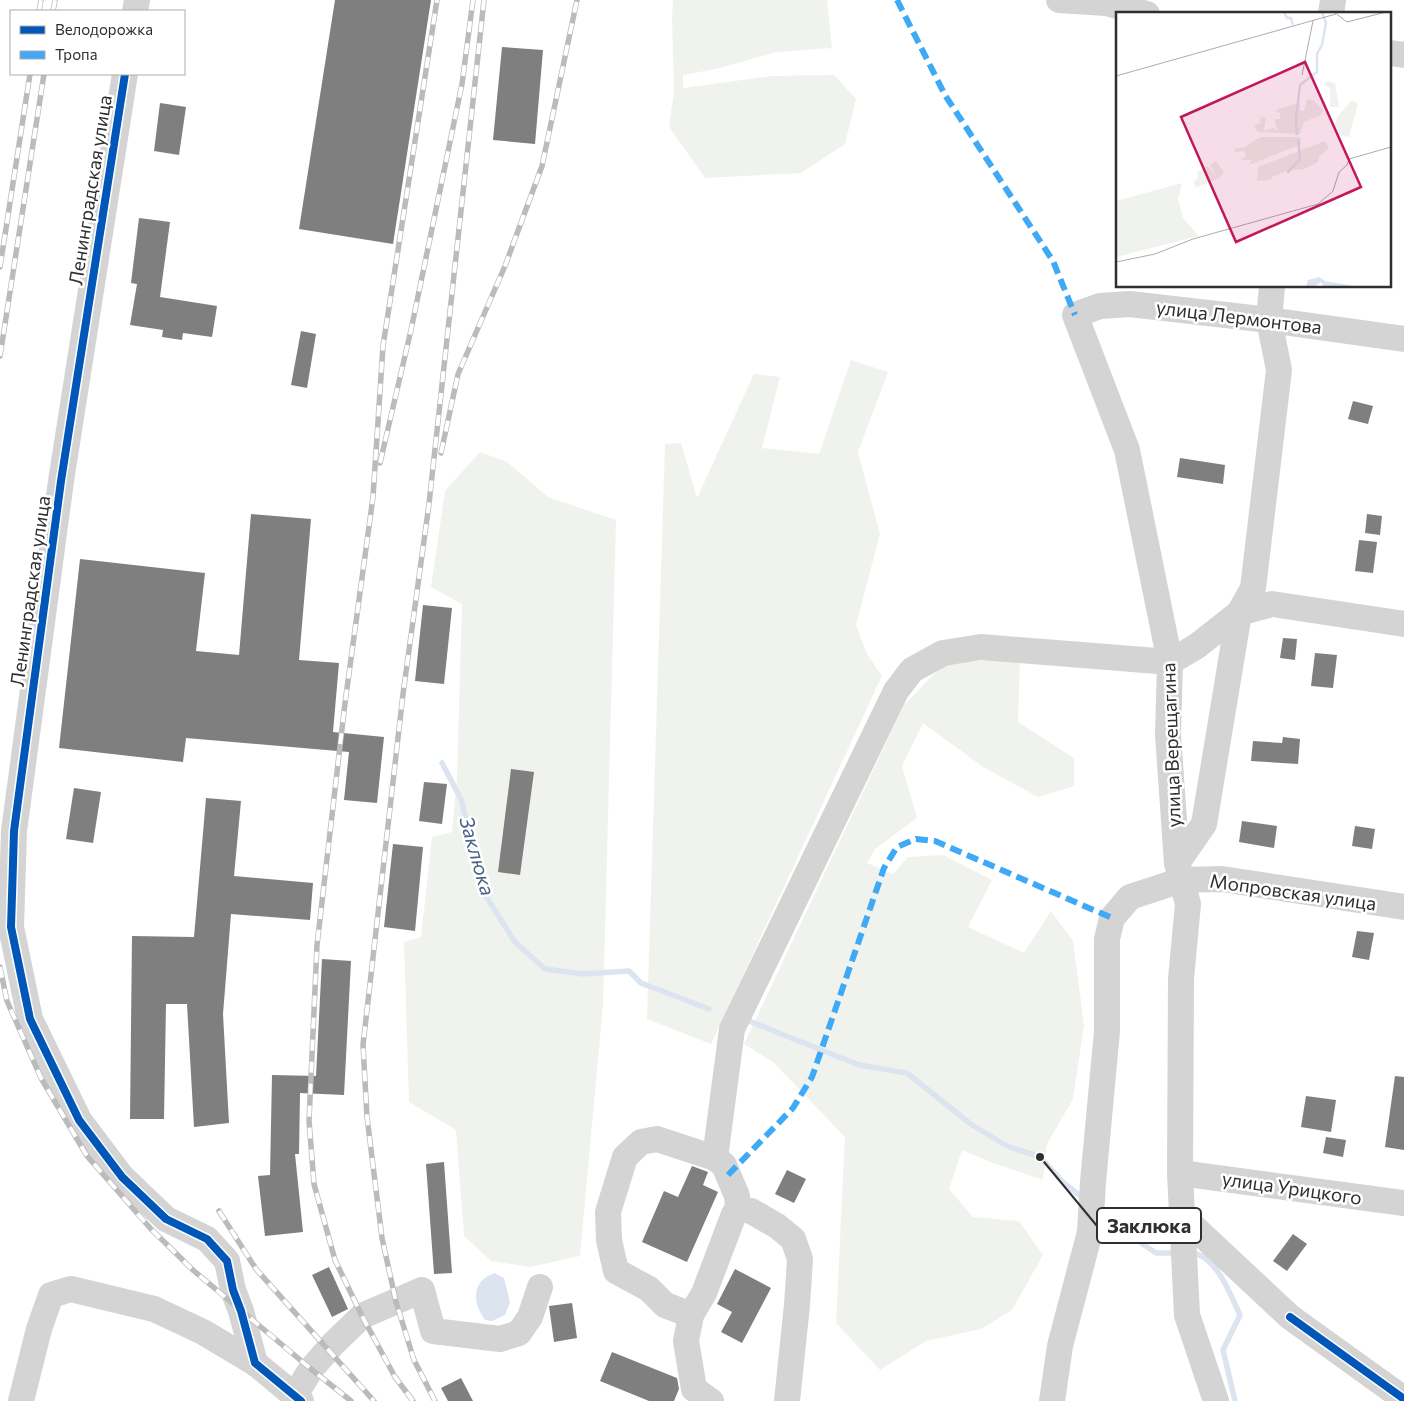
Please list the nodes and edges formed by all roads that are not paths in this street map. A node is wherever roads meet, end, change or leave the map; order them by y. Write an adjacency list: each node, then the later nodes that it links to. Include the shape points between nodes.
1 (1058, 0): 2 (street, via 1106,3)
2 (1139, 12)
3 (125, 75): 20 (street, Ленинградская улица, via 61,481 14,831 11,927 30,1019 79,1120 122,1177 166,1219 207,1239 227,1261)
4 (1272, 288): 6 (street)
5 (1074, 315): 6 (street, улица Лермонтова, via 1100,306 1130,304); 10 (street, улица Верещагина, via 1127,450)
6 (1268, 320): 7 (street, улица Лермонтова); 8 (street, via 1279,370 1253,588)
7 (1404, 339)
8 (1239, 613): 9 (street, via 1272,604); 10 (street, via 1197,646); 11 (street, via 1204,824)
9 (1404, 624)
10 (1170, 662): 11 (street, улица Верещагина, via 1168,735); 13 (street, via 981,647 943,653 912,670 896,691 732,1029)
11 (1180, 872): 12 (street, Мопровская улица); 14 (street, улица Верещагина, via 1188,904 1180,979); 26 (street, Мопровская улица, via 1130,897 1112,918 1107,939 1106,1031 1090,1232 1060,1346)
12 (1404, 907)
13 (715, 1158): 16 (street, via 724,1165 737,1196); 19 (street, via 657,1139 640,1142 625,1157 608,1212 609,1240 616,1272 649,1289 665,1304)
14 (1180, 1173): 15 (street, улица Урицкого); 17 (street, улица Верещагина)
15 (1404, 1203)
16 (738, 1209): 19 (street, via 704,1293); 25 (street, via 751,1211 777,1226 793,1239 800,1259)
17 (1183, 1229): 22 (street, via 1290,1318); 27 (street, улица Верещагина, via 1187,1315)
18 (540, 1287): 21 (street, via 530,1317 518,1333 500,1340 433,1331 422,1290 362,1316 311,1369)
19 (691, 1316): 24 (street, via 686,1341 694,1389)
20 (255, 1363): 21 (street); 23 (street, via 203,1332 154,1310 71,1289 51,1296 39,1328)
21 (298, 1399)
22 (1404, 1399)
23 (21, 1401)
24 (711, 1401)
25 (787, 1401)
26 (1052, 1401)
27 (1216, 1401)

